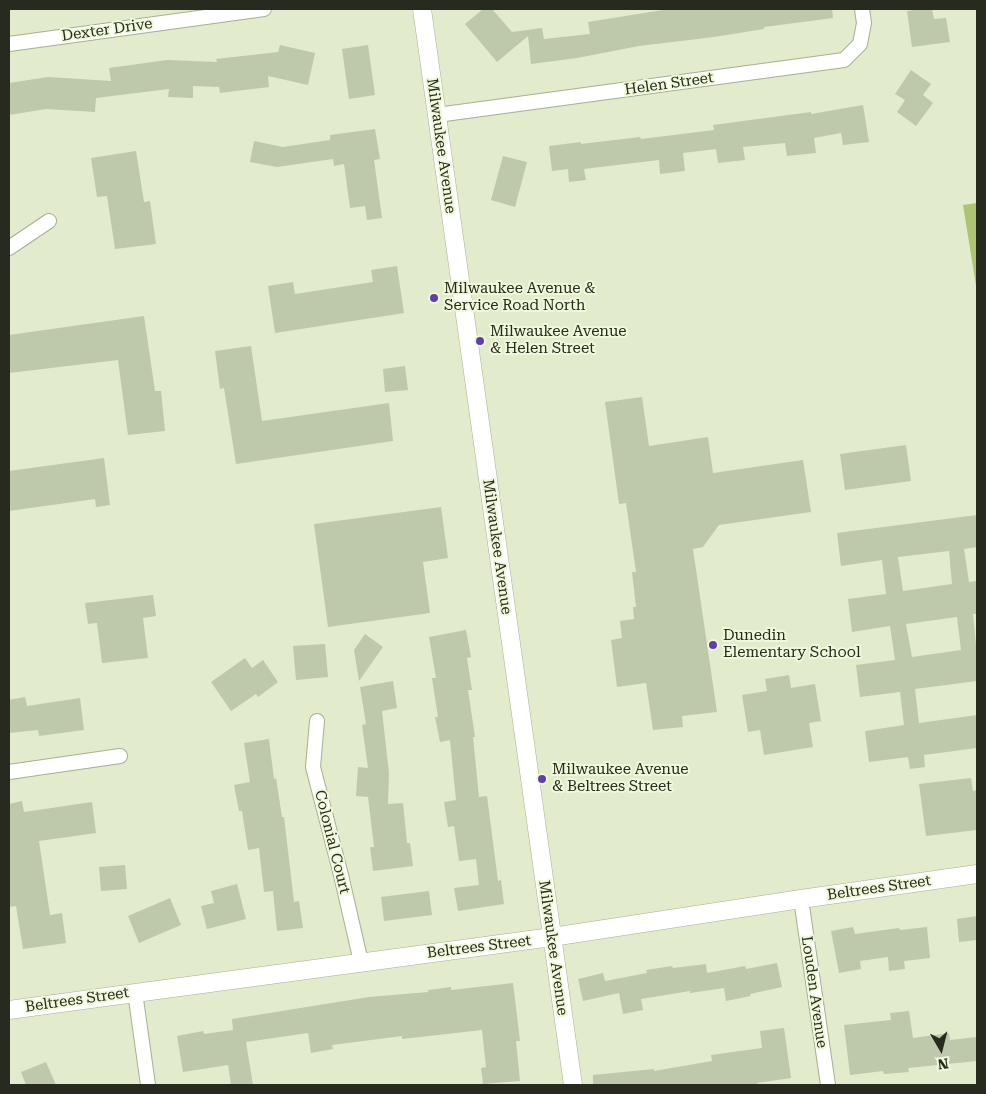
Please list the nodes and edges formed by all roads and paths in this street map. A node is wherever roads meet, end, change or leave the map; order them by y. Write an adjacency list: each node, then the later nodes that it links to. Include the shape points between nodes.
1 (264, 9): 4 (street, Dexter Drive)
2 (422, 9): 5 (street, Milwaukee Avenue)
3 (862, 9): 5 (street, Helen Street, via 864,23 860,44 844,60)
4 (9, 44)
5 (437, 115): 13 (street, Milwaukee Avenue)
6 (50, 221): 7 (street)
7 (9, 248)
8 (317, 721): 14 (street, Colonial Court, via 313,767)
9 (120, 756): 10 (street)
10 (9, 772)
11 (977, 874): 12 (street, Beltrees Street)
12 (801, 899): 13 (street, Beltrees Street); 19 (street, Louden Avenue)
13 (552, 937): 14 (street, Beltrees Street); 18 (street, Milwaukee Avenue)
14 (361, 962): 15 (street, Beltrees Street)
15 (135, 992): 16 (street, Beltrees Street); 17 (street)
16 (9, 1010)
17 (148, 1085)
18 (573, 1085)
19 (828, 1085)

